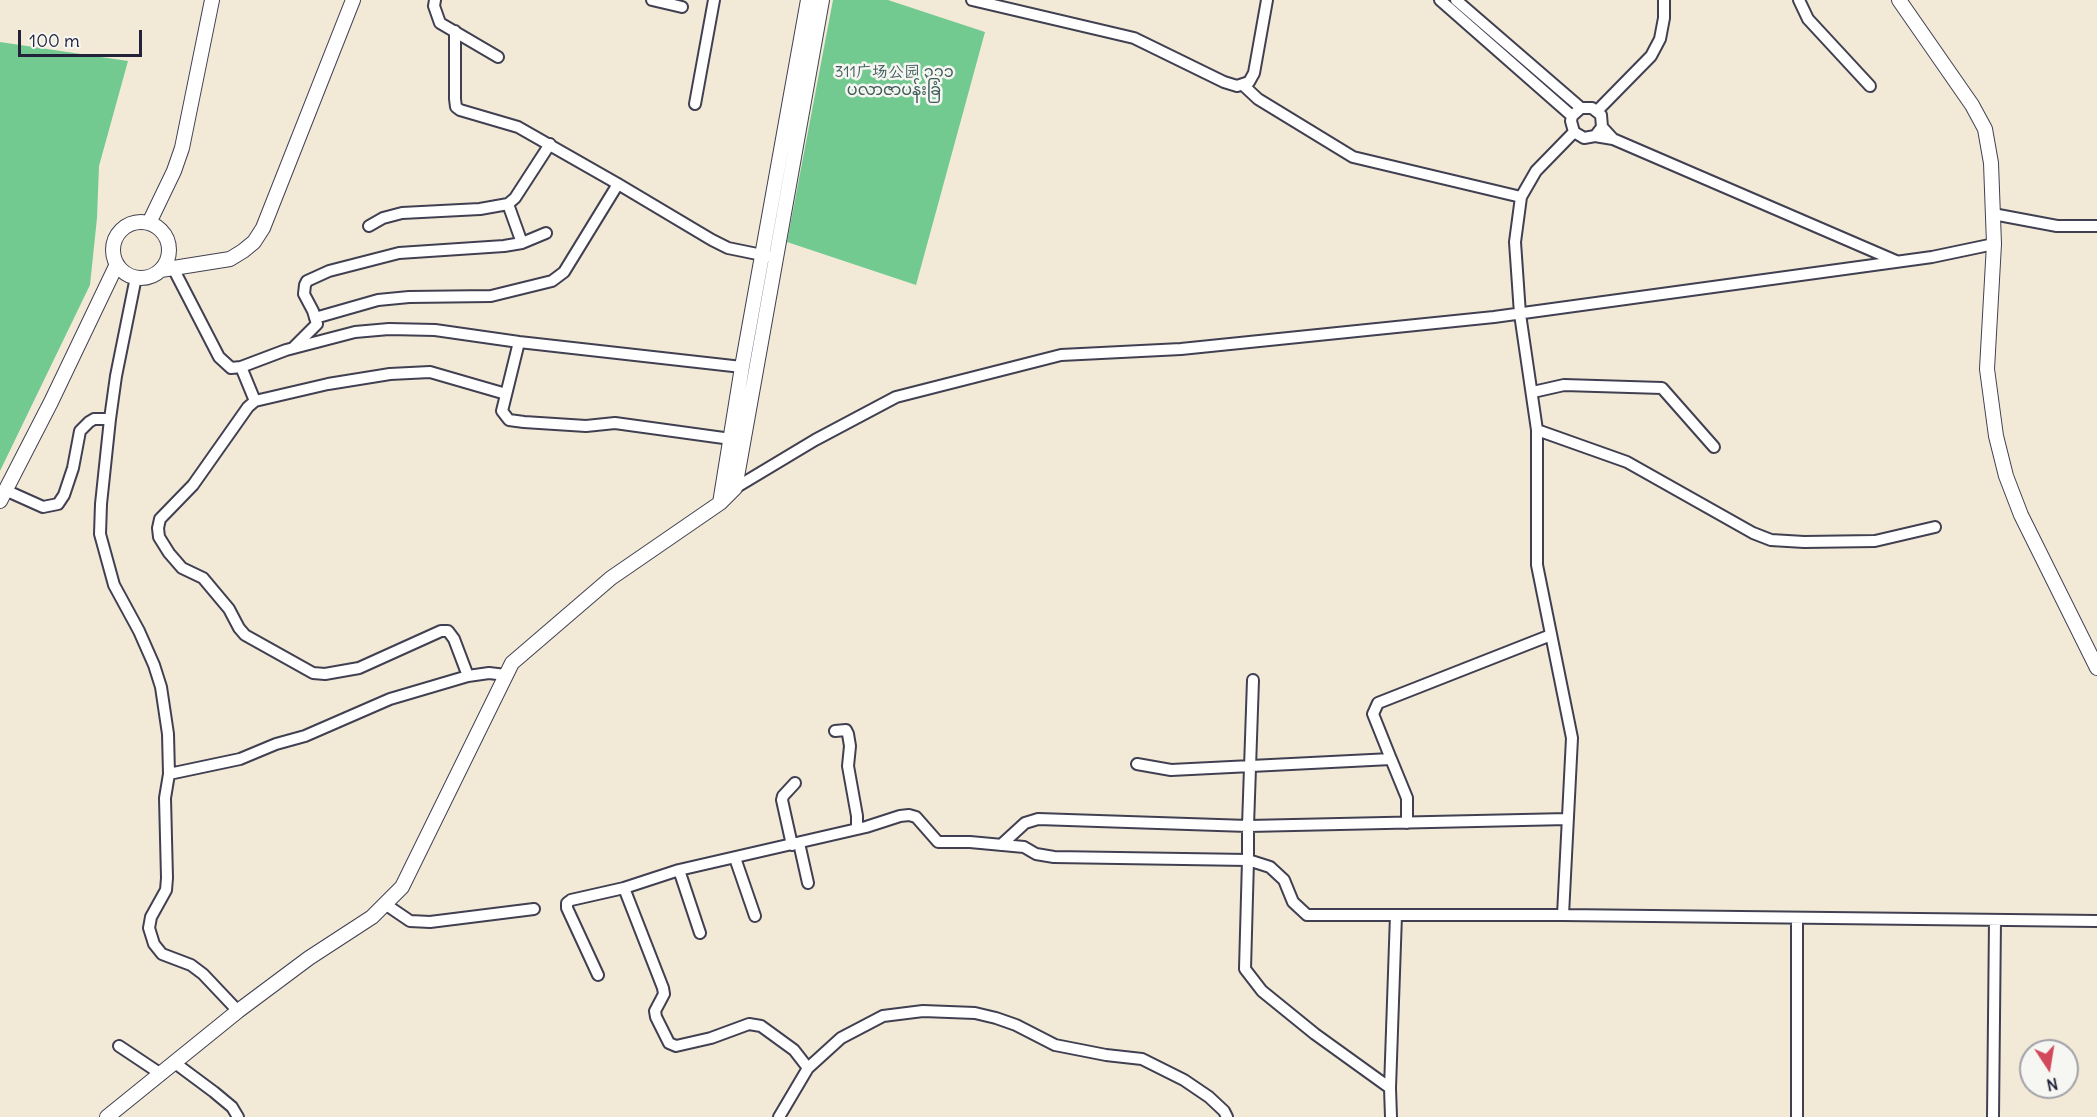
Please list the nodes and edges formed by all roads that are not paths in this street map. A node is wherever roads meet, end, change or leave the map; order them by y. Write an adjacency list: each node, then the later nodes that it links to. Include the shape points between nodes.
1 (212, 0): 37 (main road, via 182,147)
2 (353, 0): 47 (main road, via 263,228 254,242 230,259)
3 (435, 0): 18 (street, via 438,21)
4 (652, 0): 16 (street)
5 (714, 0): 25 (street)
6 (808, 0): 21 (main road)
7 (822, 0): 23 (main road)
8 (972, 0): 17 (street)
9 (1033, 0): 17 (street)
10 (1267, 0): 22 (street, via 1254,73)
11 (1440, 0): 19 (street)
12 (1456, 0): 19 (street)
13 (1664, 0): 26 (street, via 1660,39 1651,56)
14 (1799, 0): 24 (street, via 1808,19)
15 (1899, 0): 36 (main road, via 1980,117 1988,141)
16 (682, 8)
17 (1030, 12): 22 (street, via 1134,38 1233,86)
18 (455, 31): 20 (street); 30 (street, via 456,107 518,127)
19 (1505, 50): 27 (street)
20 (498, 57)
21 (793, 84): 23 (main road); 31 (main road)
22 (1243, 85): 34 (street, via 1258,99 1353,157)
23 (807, 86): 32 (main road)
24 (1870, 86)
25 (695, 104)
26 (1597, 111): 27 (street, via 1592,108); 28 (street, via 1601,115)
27 (1576, 112): 29 (street, via 1571,127)
28 (1598, 131): 29 (street, via 1584,138); 45 (street)
29 (1574, 132): 34 (street, via 1536,171)
30 (550, 144): 33 (street); 35 (street)
31 (777, 169): 32 (main road); 43 (main road)
32 (792, 172): 44 (main road)
33 (618, 184): 43 (street, via 728,248); 50 (street, via 564,272 552,281 491,296 378,300)
34 (1521, 196): 49 (street, via 1515,242)
35 (508, 204): 38 (street, via 402,213); 41 (street)
36 (1993, 214): 39 (street, via 2056,226); 42 (main road)
37 (149, 223): 46 (main road, via 135,222 120,231 113,248); 47 (main road, via 162,230 168,240)
38 (369, 226)
39 (2097, 226)
40 (546, 233): 41 (street)
41 (522, 243): 50 (street, via 399,253 330,271 308,281 303,289)
42 (1994, 244): 45 (street); 67 (main road, via 1987,369 2000,456 2030,533)
43 (762, 255): 44 (street); 53 (main road)
44 (776, 258): 62 (main road)
45 (1897, 261): 49 (street)
46 (117, 264): 48 (main road); 63 (main road)
47 (167, 269): 48 (main road); 54 (street, via 219,357 231,368)
48 (136, 277): 58 (street)
49 (1520, 314): 55 (street); 62 (street, via 1181,349 1061,355 896,397)
50 (315, 318): 52 (street, via 314,328)
51 (519, 342): 52 (street, via 435,330 388,329 355,332); 53 (street); 56 (street)
52 (291, 349): 54 (street)
53 (742, 366): 60 (main road)
54 (241, 367): 57 (street)
55 (1533, 392): 59 (street); 61 (street, via 1564,386 1662,388)
56 (506, 394): 57 (street, via 430,372 328,384); 60 (street, via 502,411 509,420 586,426 615,423)
57 (255, 401): 69 (street, via 193,485 160,519 159,537 169,553 182,568 203,578 245,635 313,673 359,668 448,631)
58 (110, 419): 63 (street, via 94,419 80,431 73,468 58,504 43,507); 75 (street, via 100,534 114,585 139,631 161,687)
59 (1537, 430): 65 (street, via 1627,462 1771,540 1875,541); 66 (street, via 1537,565)
60 (731, 439): 64 (main road)
61 (1714, 447)
62 (735, 488): 64 (main road)
63 (2, 495)
64 (720, 503): 68 (main road, via 611,578 512,663)
65 (1935, 527)
66 (1551, 635): 72 (street, via 1378,703 1373,714); 77 (street, via 1572,738)
67 (2097, 668)
68 (506, 675): 69 (street); 88 (main road, via 402,887)
69 (468, 676): 75 (street, via 390,699 240,759)
70 (1253, 680): 74 (street)
71 (835, 731): 80 (street, via 846,730 848,734)
72 (1391, 759): 74 (street); 78 (street, via 1407,798)
73 (1137, 764): 74 (street, via 1172,770)
74 (1251, 766): 79 (street)
75 (169, 774): 98 (street, via 165,798 166,890 149,928 162,954 203,974)
76 (795, 783): 81 (street, via 782,800)
77 (1568, 819): 78 (street); 91 (street)
78 (1407, 824): 79 (street)
79 (1248, 825): 82 (street, via 1038,819 1025,823); 84 (street)
80 (857, 830): 81 (street); 82 (street, via 909,815 916,817 938,842)
81 (795, 844): 83 (street); 86 (street)
82 (1001, 845): 84 (street, via 1024,847 1054,857)
83 (735, 858): 85 (street); 92 (street)
84 (1248, 860): 90 (street, via 1270,867 1284,880 1293,902 1307,915); 103 (street, via 1245,969 1262,991)
85 (679, 870): 87 (street); 96 (street)
86 (808, 883)
87 (624, 888): 97 (street, via 567,903); 101 (street, via 663,988 655,1011 669,1043 676,1046 749,1024 761,1026 794,1050)
88 (385, 904): 89 (street, via 410,921 430,922); 98 (main road)
89 (534, 909)
90 (1396, 915): 91 (street); 103 (street)
91 (1563, 915): 93 (street)
92 (755, 916)
93 (1797, 918): 94 (street); 109 (street)
94 (1995, 920): 95 (street); 110 (street)
95 (2097, 921)
96 (700, 933)
97 (598, 975)
98 (238, 1011): 100 (main road)
99 (119, 1046): 102 (street)
100 (176, 1062): 102 (main road); 105 (street)
101 (808, 1068): 106 (street); 107 (street, via 841,1038 883,1016 923,1011 975,1014 1016,1025 1055,1045 1142,1059 1209,1097)
102 (161, 1074): 104 (main road)
103 (1390, 1088): 108 (street)
104 (111, 1116)
105 (238, 1117)
106 (779, 1117)
107 (1227, 1117)
108 (1391, 1117)
109 (1797, 1117)
110 (1993, 1117)

